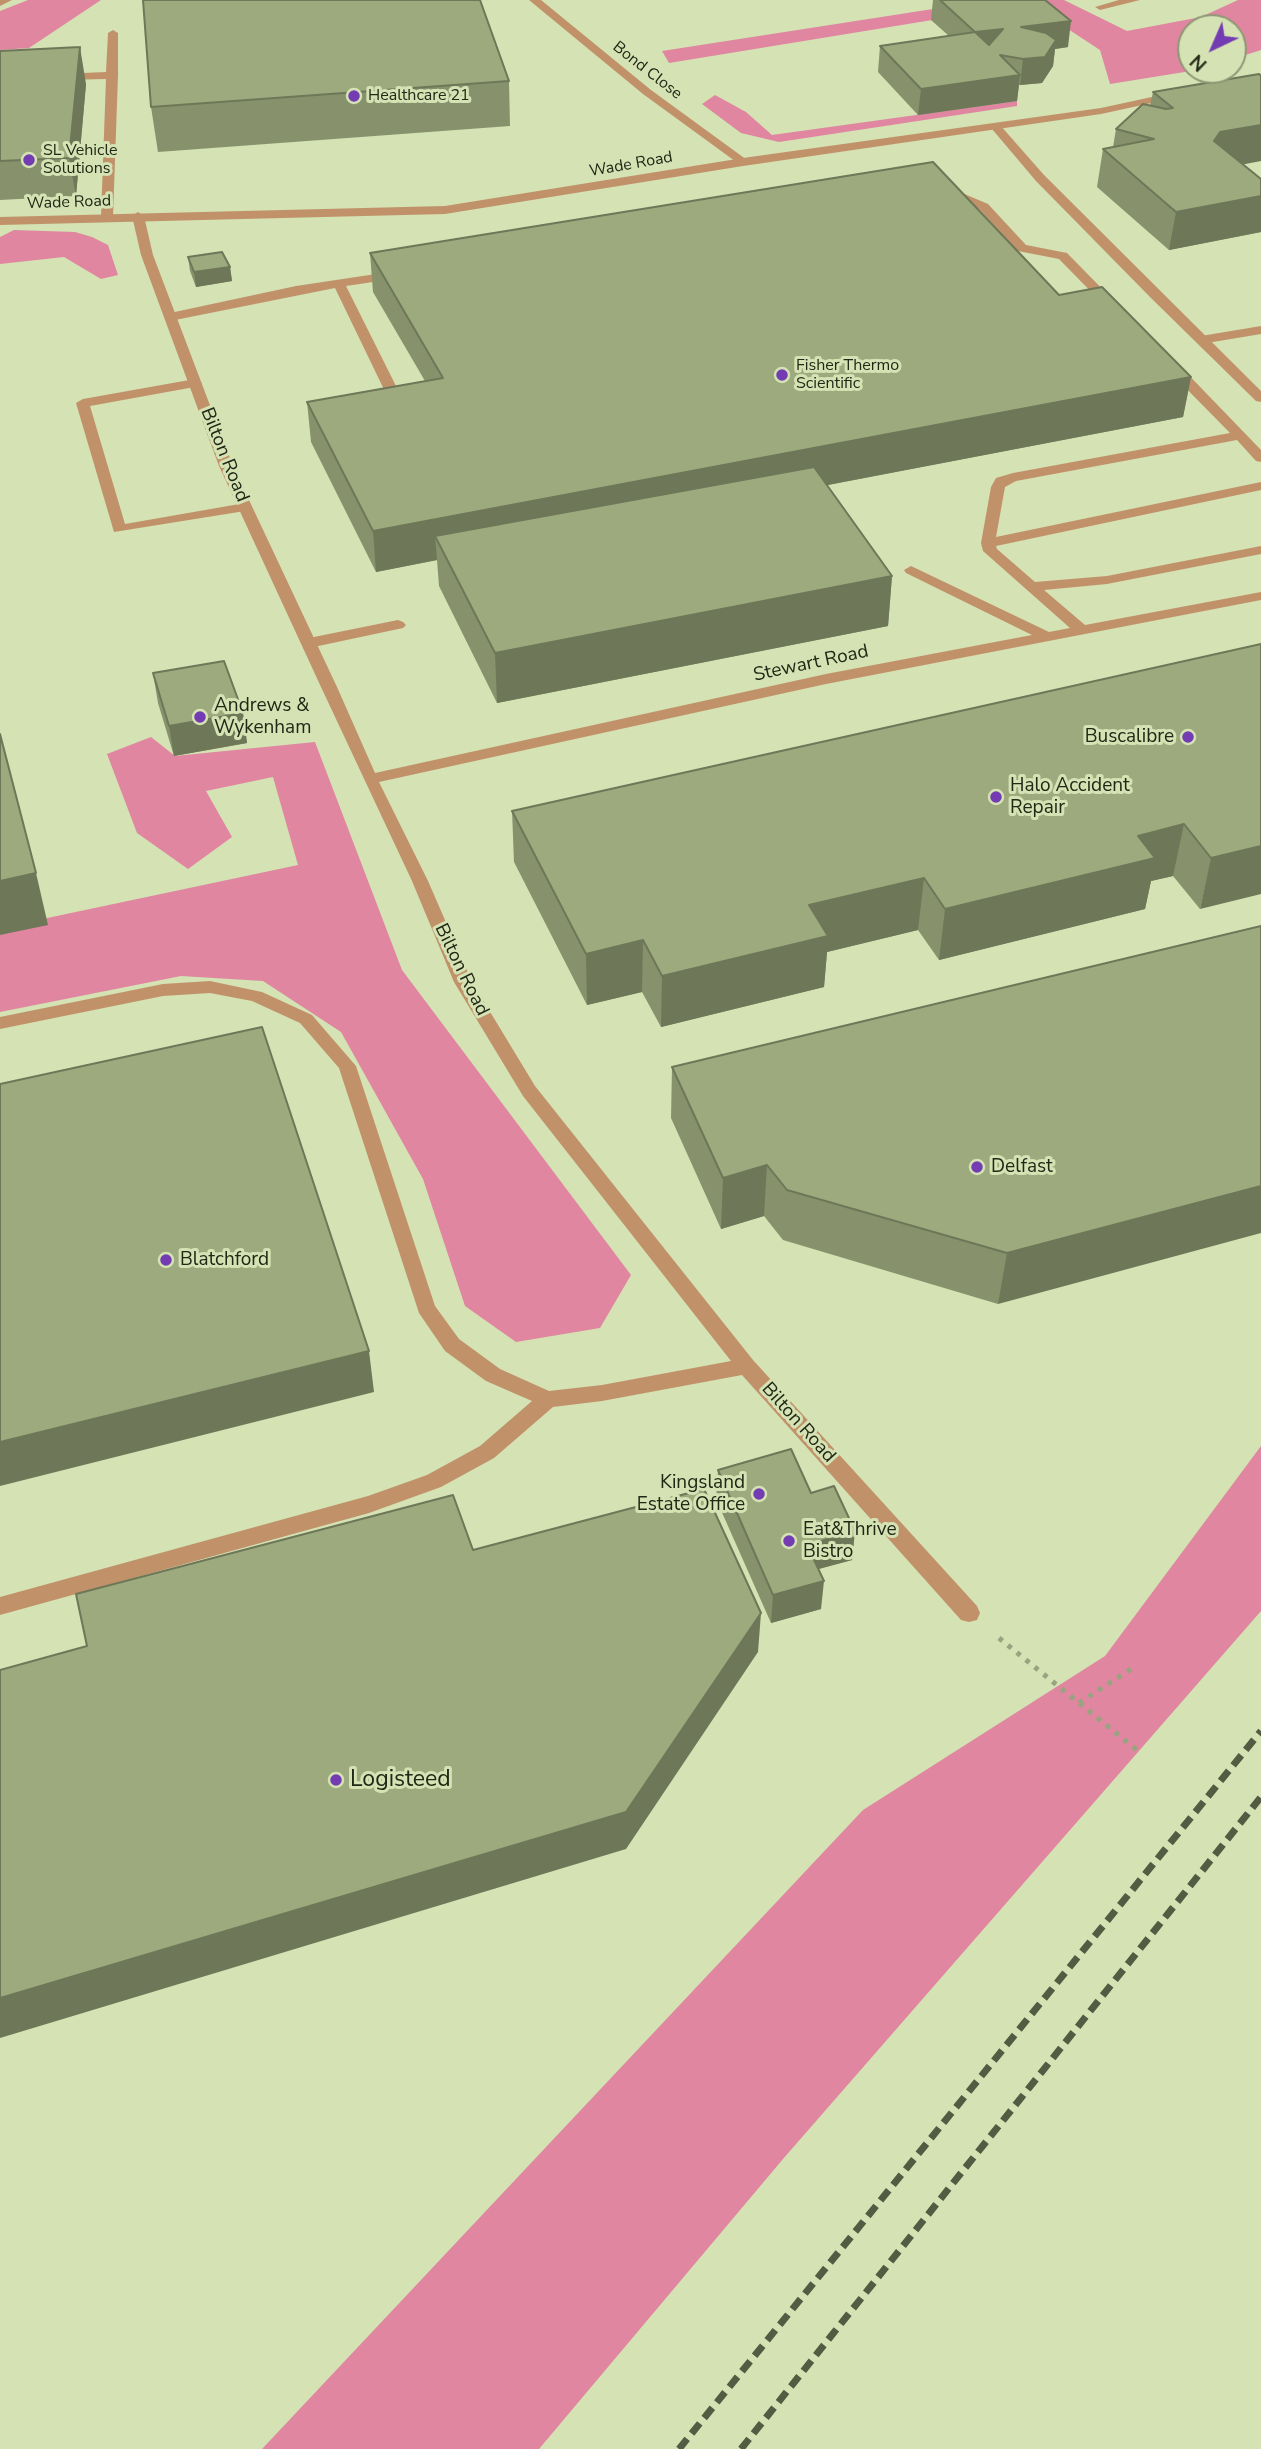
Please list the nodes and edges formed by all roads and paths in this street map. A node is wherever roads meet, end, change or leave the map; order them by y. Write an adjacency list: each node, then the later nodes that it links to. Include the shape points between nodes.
1 (6, 0): 4 (street)
2 (534, 0): 11 (street, Bond Close)
3 (1135, 0): 5 (street)
4 (0, 3)
5 (1100, 7)
6 (113, 33): 7 (street)
7 (112, 75): 8 (street); 14 (street)
8 (50, 78)
9 (1181, 94): 10 (street, Wade Road)
10 (996, 127): 11 (street, Wade Road); 21 (street, via 1040,178)
11 (743, 162): 13 (street, Wade Road, via 445,209 337,215)
12 (930, 190): 18 (street, via 944,190 984,207 1022,248 1063,256)
13 (138, 216): 14 (street, Wade Road); 19 (street, Bilton Road, via 147,256)
14 (107, 217): 15 (street, Wade Road)
15 (0, 221)
16 (413, 272): 17 (street)
17 (338, 284): 19 (street); 25 (street)
18 (1119, 312)
19 (170, 317): 23 (street, Bilton Road)
20 (1261, 330): 21 (street)
21 (1201, 340): 24 (street)
22 (1166, 360): 26 (street)
23 (195, 383): 29 (street, Bilton Road); 29 (street, via 83,403 119,529)
24 (1261, 398)
25 (398, 404)
26 (1240, 435): 27 (street); 30 (street, via 1001,481)
27 (1261, 458)
28 (1261, 486): 30 (street)
29 (245, 507): 38 (street, Bilton Road)
30 (988, 543): 33 (street, via 996,558)
31 (1261, 550): 33 (street, via 1107,580)
32 (911, 570): 37 (street)
33 (1030, 587): 36 (street)
34 (1261, 596): 36 (street, Stewart Road)
35 (398, 625): 38 (street)
36 (1083, 631): 37 (street, Stewart Road)
37 (1048, 637): 39 (street, Stewart Road, via 826,679)
38 (309, 643): 39 (street, Bilton Road)
39 (370, 779): 41 (street, Bilton Road, via 463,982 529,1091)
40 (0, 1023): 42 (street, via 163,990 210,986 256,996 306,1019 347,1066 426,1308 452,1345 493,1375)
41 (746, 1366): 42 (street); 44 (street, Bilton Road)
42 (548, 1399): 43 (street, via 487,1452 435,1481 369,1504)
43 (0, 1606)
44 (969, 1613): 46 (path)
45 (1134, 1667): 46 (path)
46 (1079, 1703): 47 (path)
47 (1138, 1751)

